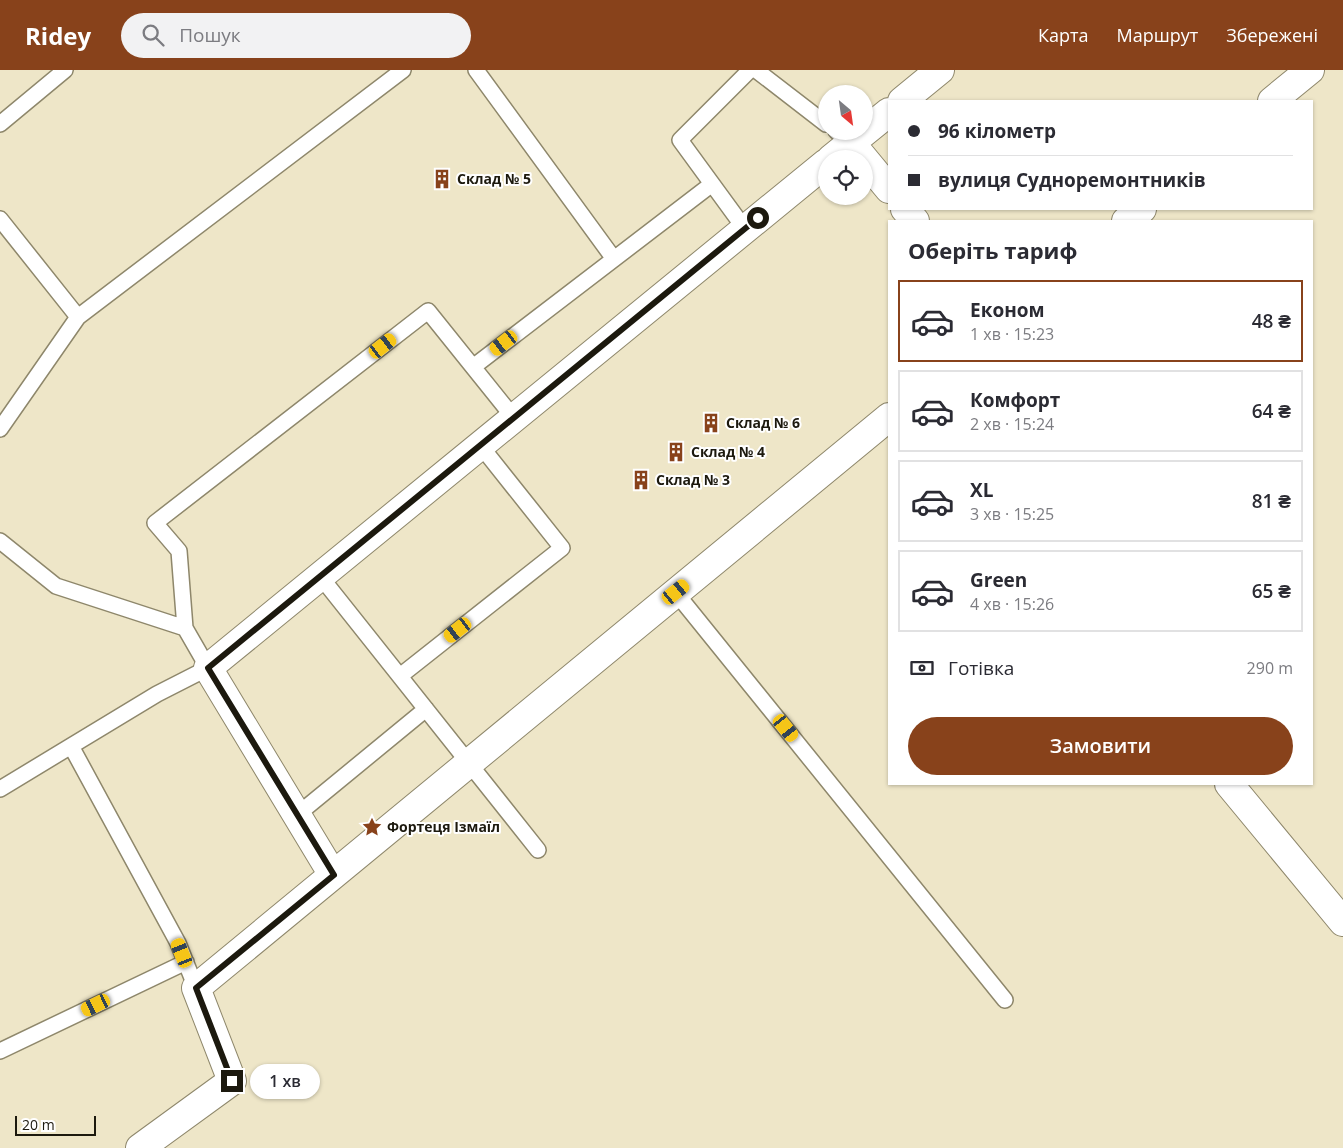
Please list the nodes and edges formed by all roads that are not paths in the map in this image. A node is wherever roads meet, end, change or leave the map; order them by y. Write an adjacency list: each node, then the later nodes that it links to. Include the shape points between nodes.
1 (65, 70): 12 (lane)
2 (403, 70): 24 (lane)
3 (476, 70): 23 (lane)
4 (750, 70): 15 (lane, via 680,140)
5 (756, 70): 11 (lane)
6 (940, 70): 8 (street)
7 (1310, 70): 9 (street)
8 (903, 100)
9 (1273, 100)
10 (888, 113): 13 (street)
11 (818, 118)
12 (0, 124)
13 (840, 144): 16 (street)
14 (818, 170): 22 (street)
15 (712, 184): 22 (lane); 23 (lane)
16 (888, 188)
17 (906, 210): 20 (street)
18 (1141, 210): 21 (street)
19 (0, 218): 24 (lane)
20 (914, 220)
21 (1127, 220)
22 (745, 229): 26 (street)
23 (614, 259): 25 (lane)
24 (78, 317): 28 (lane)
25 (473, 367): 26 (lane); 33 (lane, via 428,311 155,523 179,551)
26 (514, 418): 29 (street)
27 (888, 418): 32 (street)
28 (0, 429)
29 (480, 445): 31 (street); 35 (lane, via 562,548)
30 (0, 541): 33 (lane, via 56,586)
31 (320, 576): 34 (street); 35 (lane)
32 (676, 592): 38 (street); 47 (lane)
33 (185, 628): 34 (lane)
34 (208, 668): 37 (lane, via 157,694); 41 (street)
35 (400, 676): 36 (lane)
36 (426, 709): 38 (lane); 41 (lane)
37 (71, 746): 40 (lane); 45 (lane)
38 (469, 763): 42 (lane); 43 (street)
39 (1230, 785): 44 (street)
40 (0, 789)
41 (297, 815): 43 (street)
42 (538, 850)
43 (334, 875): 46 (street)
44 (1343, 922)
45 (186, 962): 46 (lane); 48 (lane)
46 (196, 988): 49 (street, via 232,1081)
47 (1004, 1000)
48 (0, 1051)
49 (153, 1144)

